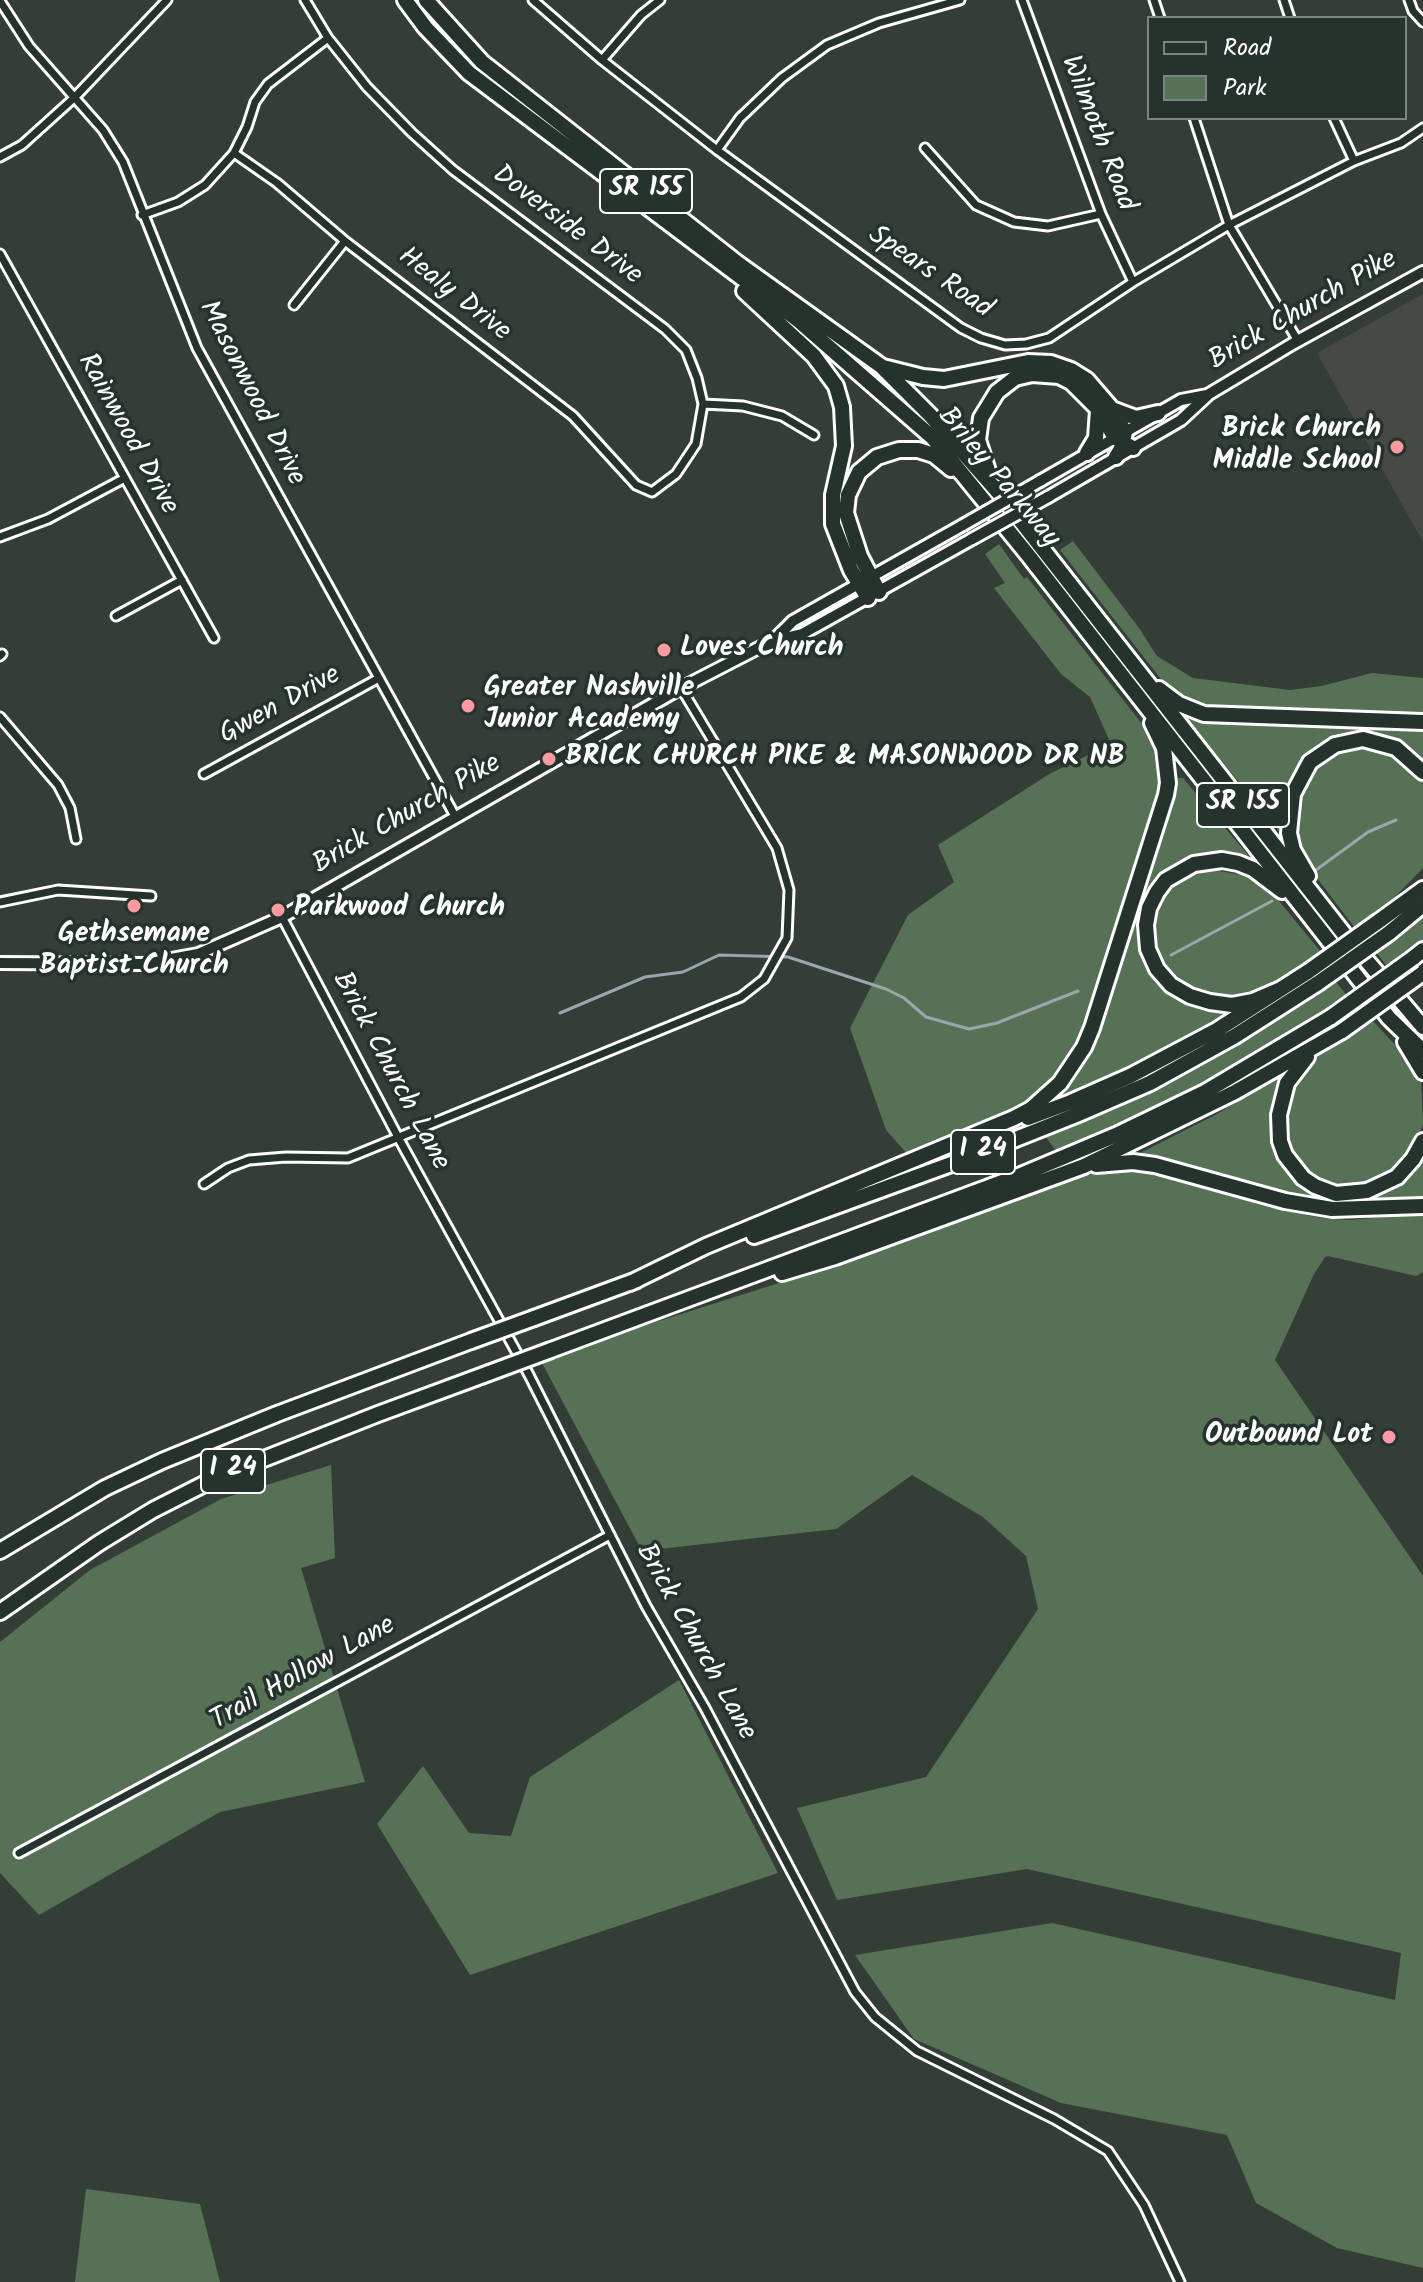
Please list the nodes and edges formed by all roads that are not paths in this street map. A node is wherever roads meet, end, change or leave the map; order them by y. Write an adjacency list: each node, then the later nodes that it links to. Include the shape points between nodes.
1 (305, 0): 12 (street, Doverside Drive)
2 (405, 0): 26 (highway, Briley Parkway / SR 155, via 469,73)
3 (426, 0): 33 (highway, Briley Parkway / SR 155, via 482,62 740,265)
4 (533, 0): 13 (street, Spears Road)
5 (660, 0): 13 (street)
6 (960, 0): 19 (street, via 879,23 827,45 740,118)
7 (1022, 0): 23 (street, Wilmoth Road)
8 (1409, 0): 11 (street)
9 (0, 1): 14 (street, Masonwood Drive, via 29,46)
10 (165, 1): 14 (street)
11 (1423, 22)
12 (328, 38): 20 (street, via 268,84); 35 (street, Doverside Drive, via 367,87 453,170 665,329 686,350)
13 (602, 60): 19 (street, Spears Road)
14 (74, 98): 21 (street, via 22,145); 24 (street, Masonwood Drive, via 123,162)
15 (1195, 120): 25 (street)
16 (1335, 120): 22 (street)
17 (1423, 128): 22 (street, Spears Road, via 1401,143)
18 (925, 148): 23 (street, via 976,205 1014,222 1048,226)
19 (717, 150): 30 (street, Spears Road, via 981,338 1005,345 1049,338)
20 (234, 153): 24 (street, via 205,185); 27 (street, Healy Drive)
21 (0, 157)
22 (1354, 161): 25 (street, Spears Road)
23 (1101, 214): 30 (street, Wilmoth Road)
24 (142, 215): 54 (street, Masonwood Drive, via 197,348)
25 (1229, 225): 30 (street, Spears Road); 32 (street)
26 (688, 239): 45 (highway, Briley Parkway / SR 155, via 799,321 924,429); 47 (highway, via 814,356 836,386 844,446 833,495 833,524)
27 (345, 241): 31 (street); 42 (street, Healy Drive, via 573,416)
28 (0, 254): 41 (street, Rainwood Drive)
29 (1423, 272): 32 (main road, Brick Church Pike)
30 (1133, 282)
31 (294, 305)
32 (1298, 341): 34 (main road, Brick Church Pike)
33 (881, 366): 36 (highway, via 944,379 1016,364 1051,363 1087,380); 43 (highway, Briley Parkway / SR 155)
34 (1209, 394): 37 (main road, Brick Church Pike, via 1181,400); 39 (main road, Brick Church Pike, via 1181,420)
35 (703, 404): 38 (street, via 743,406 782,416); 42 (street, Doverside Drive, via 696,444 676,474 652,492)
36 (1105, 409): 37 (highway, via 1136,418); 39 (highway); 40 (highway); 43 (highway, via 1071,382 1047,373 1015,378 997,392 981,418 983,463)
37 (1158, 413): 39 (main road, Brick Church Pike)
38 (814, 435)
39 (1122, 444): 40 (main road, Brick Church Pike); 48 (main road, Brick Church Pike, bridge, via 1048,497)
40 (1087, 453): 47 (main road, Brick Church Pike, bridge)
41 (125, 478): 44 (street, via 48,519); 46 (street, Rainwood Drive)
42 (636, 485)
43 (998, 492): 53 (highway, Briley Parkway / SR 155)
44 (0, 537)
45 (1028, 555): 47 (highway, via 1006,537 947,463 918,450 899,450 867,464 848,495 846,513); 52 (highway, Briley Parkway / SR 155)
46 (182, 580): 49 (street); 50 (street, Rainwood Drive)
47 (864, 580): 48 (highway); 51 (main road, Brick Church Pike, via 793,621)
48 (873, 595): 51 (main road, Brick Church Pike, via 802,634)
49 (116, 616)
50 (214, 638)
51 (772, 641): 55 (main road, Brick Church Pike)
52 (1119, 672): 69 (highway, Briley Parkway / SR 155); 83 (highway, via 1158,733 1168,783 1112,967 1084,1047 1060,1083 1031,1109)
53 (1142, 676): 57 (highway, via 1179,704 1204,714); 71 (highway, Briley Parkway / SR 155)
54 (379, 678): 59 (street, Gwen Drive); 60 (street, Masonwood Drive)
55 (681, 688): 60 (main road, Brick Church Pike); 82 (street, via 777,848 789,890 787,938 764,979 741,997)
56 (0, 717): 61 (street, via 58,785 70,808)
57 (1423, 722)
58 (1423, 772): 71 (highway, via 1396,748 1363,739 1322,752 1299,778 1289,811 1293,850)
59 (204, 774)
60 (455, 816): 68 (main road, Brick Church Pike)
61 (76, 839)
62 (1423, 879): 67 (highway)
63 (1423, 889): 67 (highway)
64 (151, 896): 65 (street, via 58,890)
65 (0, 902)
66 (1423, 905): 70 (highway, I 24)
67 (1397, 908): 70 (highway)
68 (282, 917): 73 (main road, Brick Church Pike, via 198,954 144,964); 82 (street, Brick Church Lane)
69 (1316, 925): 76 (highway, via 1268,879 1238,863 1194,864 1166,880 1157,892 1146,925 1148,949 1171,985 1190,996 1232,1005); 77 (highway, Briley Parkway / SR 155)
70 (1384, 927): 75 (highway, I 24, bridge)
71 (1344, 934): 78 (highway, Briley Parkway / SR 155)
72 (1418, 954): 89 (highway, I 24, bridge, via 1331,1017 1205,1092 1116,1135)
73 (0, 963)
74 (1423, 973): 79 (highway, bridge)
75 (1314, 977): 76 (highway); 88 (highway, I 24, via 1223,1043 1150,1083)
76 (1281, 989): 83 (highway, via 1130,1076)
77 (1389, 1018): 80 (highway, Briley Parkway / SR 155); 81 (highway)
78 (1423, 1027)
79 (1322, 1043): 84 (highway, via 1293,1073 1280,1105 1280,1141 1303,1178 1336,1194 1367,1191 1397,1177); 85 (highway, via 1180,1121)
80 (1423, 1051)
81 (1423, 1072)
82 (399, 1139): 86 (street, via 348,1158 249,1160); 90 (street, Brick Church Lane)
83 (967, 1140): 88 (highway, via 706,1246)
84 (1423, 1141)
85 (1084, 1166): 87 (highway, via 1155,1165 1332,1209); 89 (highway, via 835,1257)
86 (204, 1184)
87 (1423, 1206)
88 (630, 1283): 91 (highway, I 24, bridge, via 162,1461)
89 (674, 1304): 92 (highway, I 24, bridge, via 218,1477 99,1543)
90 (610, 1535): 93 (street, Trail Hollow Lane); 94 (street, Brick Church Lane, via 855,1992 887,2029 917,2051 1108,2151 1144,2205)
91 (0, 1551)
92 (0, 1612)
93 (19, 1853)
94 (1180, 2282)

